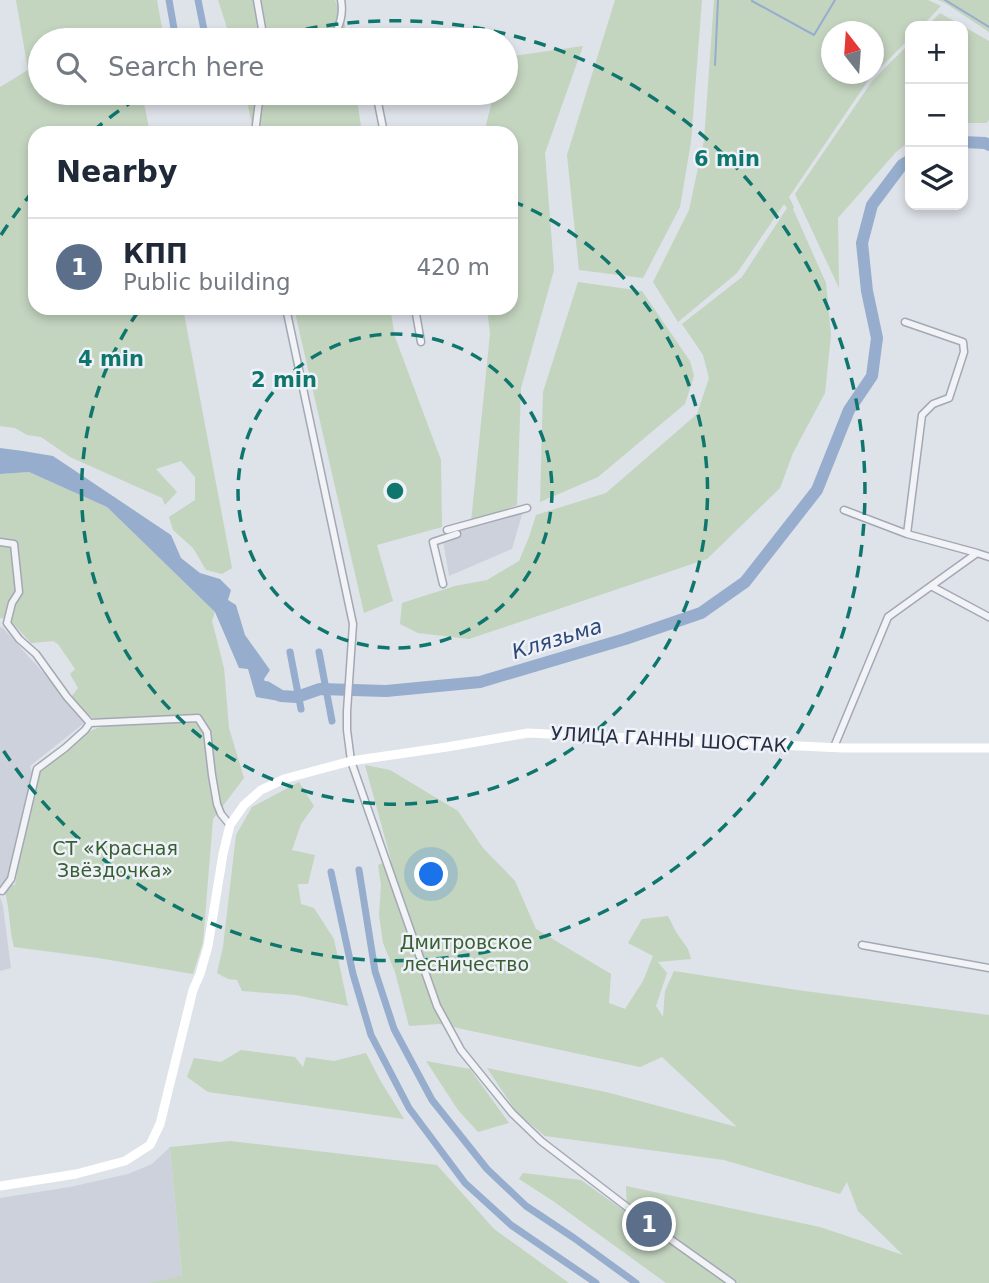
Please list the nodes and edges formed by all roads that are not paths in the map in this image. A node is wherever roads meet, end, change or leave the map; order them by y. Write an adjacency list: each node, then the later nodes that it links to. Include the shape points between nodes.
1 (257, 0): 3 (street)
2 (341, 0): 4 (street)
3 (262, 28)
4 (339, 28)
5 (258, 105): 7 (street)
6 (378, 105): 8 (street)
7 (256, 126)
8 (383, 126)
9 (287, 315): 28 (street, via 353,624 347,711)
10 (416, 315): 12 (street)
11 (905, 322): 17 (street, via 963,342 964,352 949,398 922,415)
12 (421, 342)
13 (527, 508): 15 (street)
14 (844, 510): 17 (street)
15 (447, 530)
16 (457, 534): 21 (street, via 433,542)
17 (907, 534): 19 (street)
18 (0, 542): 24 (street, via 14,544 19,592)
19 (977, 553): 20 (street); 22 (street)
20 (989, 557)
21 (443, 584)
22 (931, 586): 23 (street); 26 (street, via 887,617)
23 (989, 617)
24 (4, 623): 25 (street, via 36,654)
25 (90, 723): 29 (street, via 198,719 207,732 217,804); 30 (street, via 37,769 17,860)
26 (834, 747): 27 (main road, УЛИЦА ГАННЫ ШОСТАК); 28 (main road, УЛИЦА ГАННЫ ШОСТАК, via 528,733)
27 (989, 748)
28 (351, 761): 29 (main road, УЛИЦА ГАННЫ ШОСТАК, via 261,790); 34 (street, via 437,1006 461,1050 541,1141)
29 (230, 825): 33 (main road, via 208,946 160,1124 150,1145 125,1161)
30 (2, 891)
31 (862, 945): 32 (street)
32 (989, 968)
33 (0, 1186)
34 (732, 1283)

